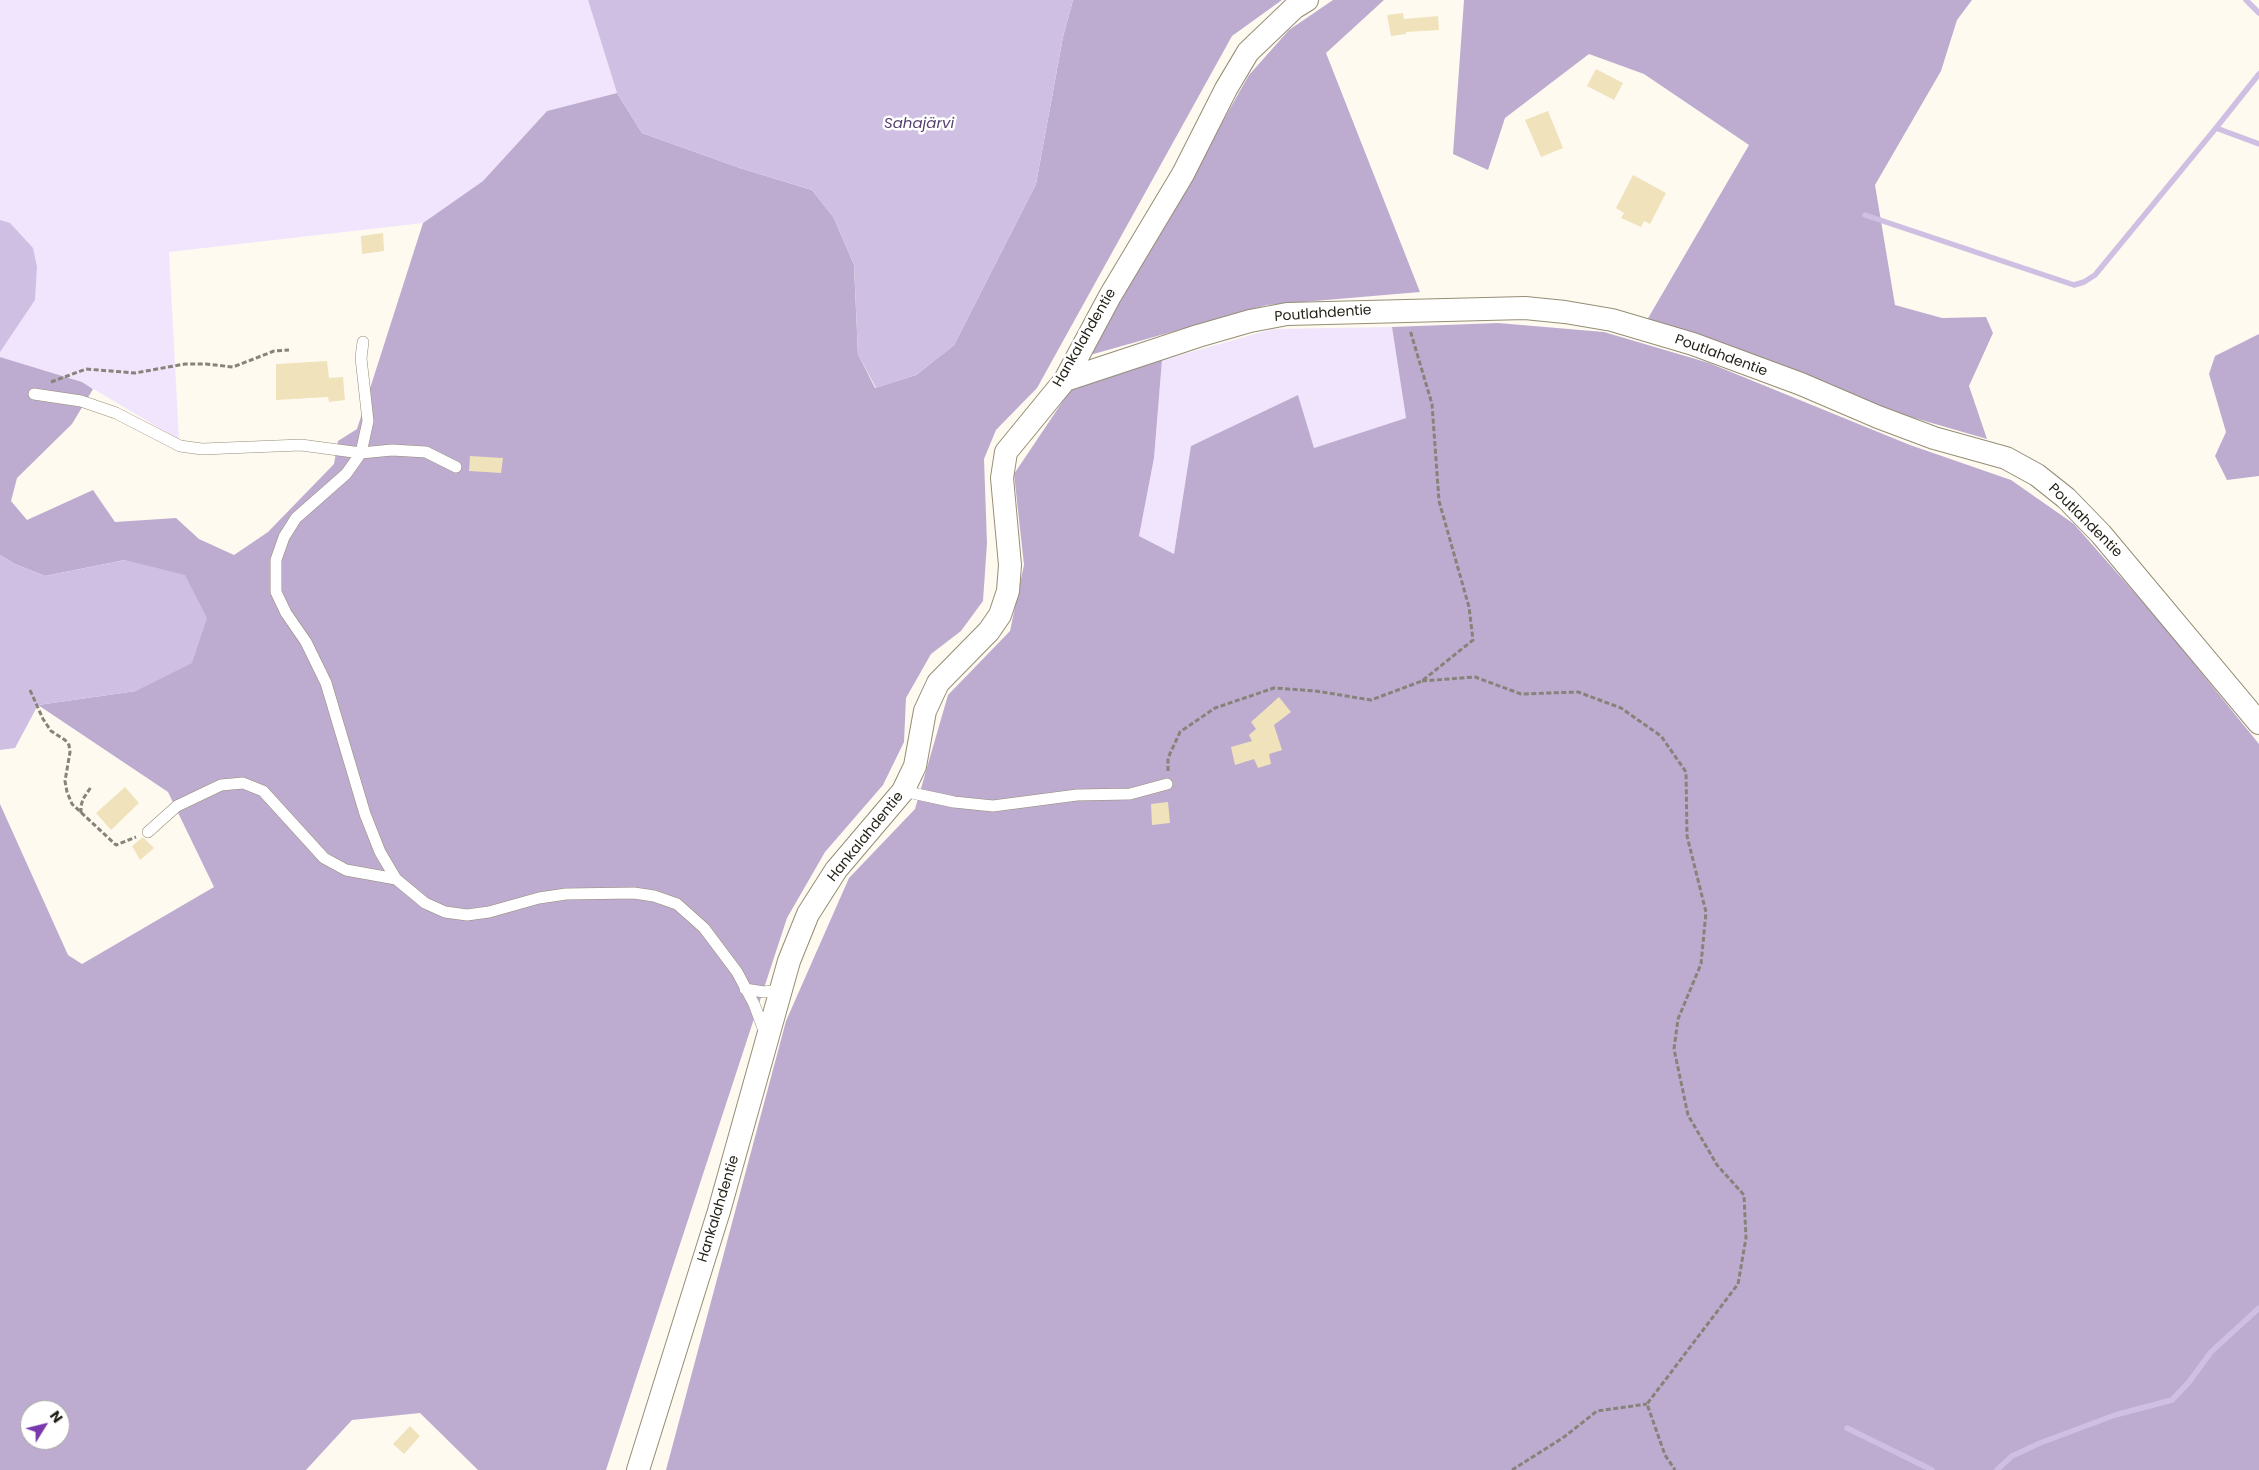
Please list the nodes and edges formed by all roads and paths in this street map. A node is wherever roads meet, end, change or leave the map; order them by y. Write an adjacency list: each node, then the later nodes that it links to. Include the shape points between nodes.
1 (1307, 0): 5 (street, Hankalahdentie, via 1294,8 1248,52 1184,174 1110,296)
2 (1404, 310): 5 (street, Poutlahdentie, via 1287,314 1250,321); 9 (path, via 1432,404 1440,501 1469,607 1473,640); 11 (street, Poutlahdentie, via 1525,308 1612,320 1693,344 1934,438 2006,458 2037,474 2101,534)
3 (363, 342): 7 (lane, via 361,358 368,422)
4 (288, 350): 6 (path, via 274,351 233,367 185,364 136,373 86,369 56,379)
5 (1065, 380): 14 (street, Hankalahdentie, via 1006,452 1002,478 1010,565 1008,591 1000,615 989,632 938,683 925,711 915,766)
6 (34, 394): 7 (lane, via 82,401 116,413 180,446 202,449 301,445)
7 (361, 453): 8 (lane, via 392,450 426,452); 17 (lane, via 346,474 296,518 284,537 276,560 276,592 326,683 365,814 380,852)
8 (456, 467)
9 (1422, 681): 12 (path, via 1371,700 1274,688 1215,708 1180,732 1168,758); 21 (path, via 1475,677 1521,694 1578,692 1621,708 1660,736 1686,772 1687,836 1706,912 1701,964 1678,1019 1674,1049 1688,1115 1717,1165 1744,1195 1746,1238 1738,1284)
10 (30, 690): 15 (path, via 43,719 69,745 65,781 72,804)
11 (2259, 723)
12 (1167, 784): 14 (lane, via 1130,794 1077,796 993,806)
13 (91, 787): 15 (path, via 80,806)
14 (903, 792): 19 (street, Hankalahdentie, via 836,870 808,914)
15 (81, 814): 16 (path, via 116,846)
16 (148, 832): 17 (lane, via 177,806 220,785 242,783 263,791 324,858 346,870)
17 (396, 879): 18 (lane, via 425,903 445,912 467,915 566,894 634,893 654,896 677,904 704,928)
18 (745, 989): 19 (lane); 20 (lane)
19 (781, 990): 20 (street, Hankalahdentie)
20 (768, 1040): 22 (street, Hankalahdentie, via 719,1211)
21 (1648, 1404): 23 (path, via 1597,1411 1564,1437); 24 (path, via 1664,1455)
22 (638, 1470)
23 (1512, 1470)
24 (1675, 1470)

